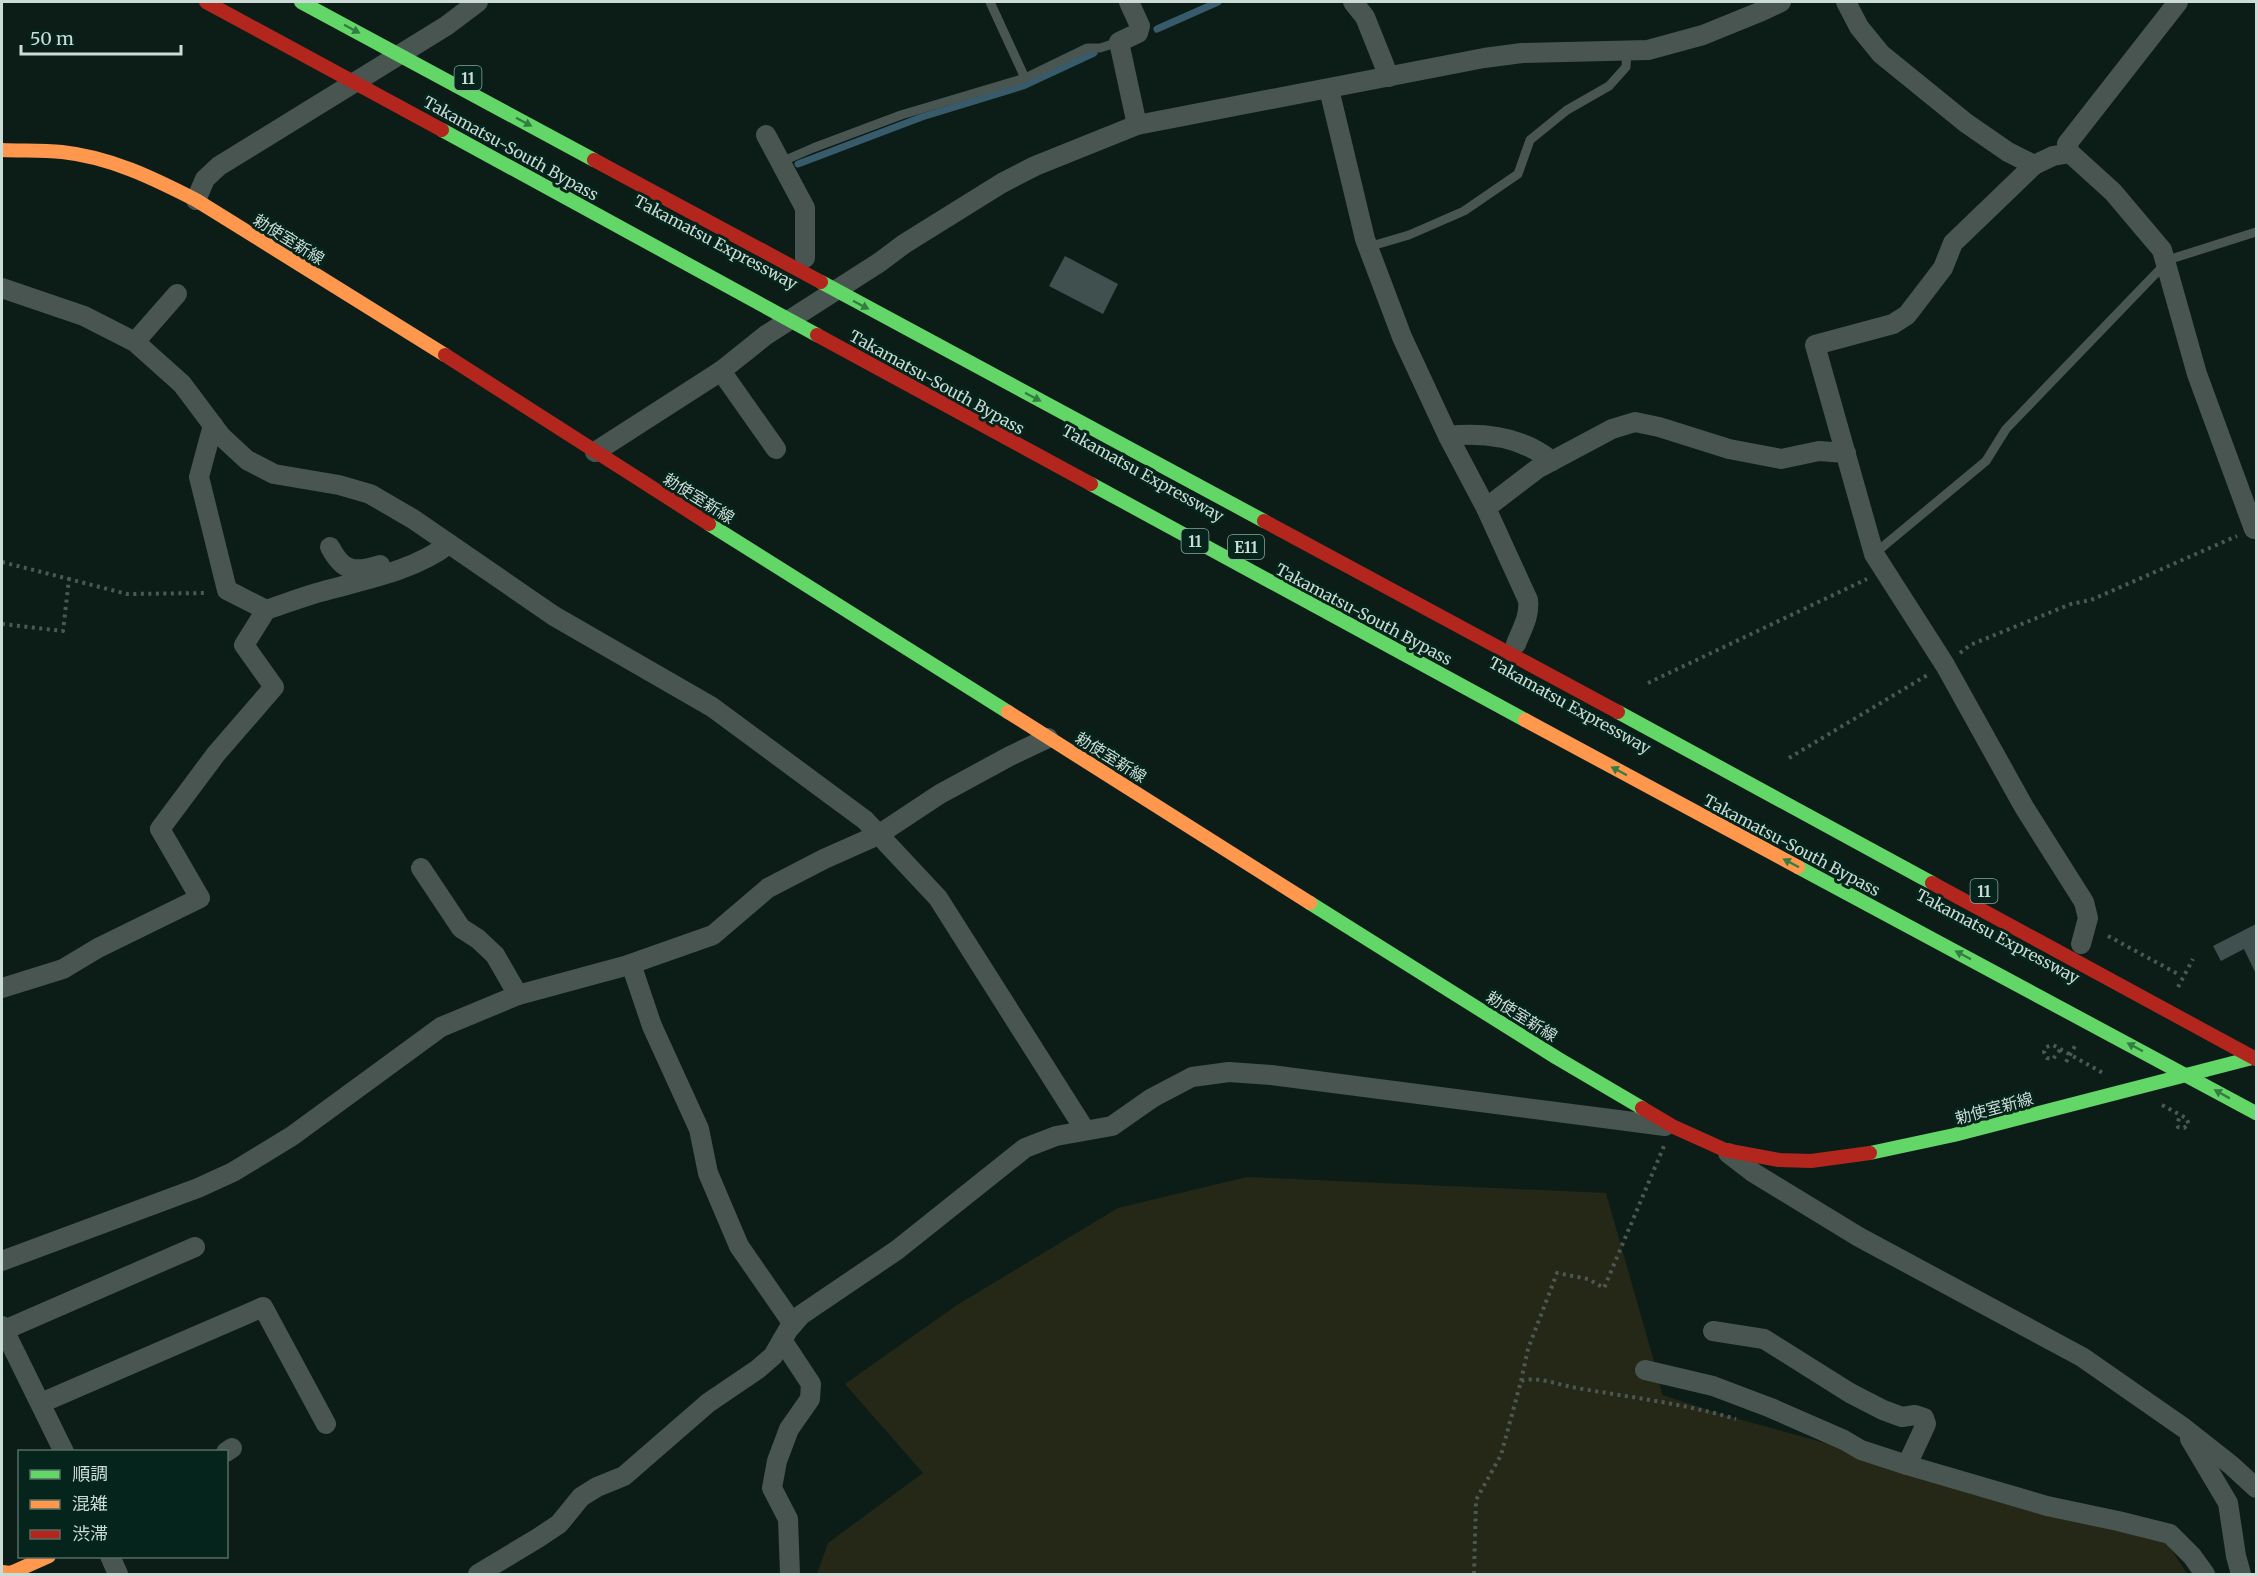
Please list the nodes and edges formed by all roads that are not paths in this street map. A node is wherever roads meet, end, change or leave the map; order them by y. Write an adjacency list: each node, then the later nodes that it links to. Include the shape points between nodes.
1 (206, 2): 14 (main road, Takamatsu-South Bypass / 11)
2 (301, 2): 61 (main road, Takamatsu Expressway / E11, one-way to 61)
3 (326, 2): 12 (main road, 11)
4 (990, 2): 16 (lane)
5 (1128, 2): 11 (street, via 1140,26 1138,33)
6 (1353, 2): 15 (street, via 1365,17)
7 (1781, 2): 13 (street, via 1671,45)
8 (1846, 2): 24 (street, via 1859,27 1881,54 1966,123)
9 (2178, 2): 22 (street, via 2067,144)
10 (474, 3): 12 (street)
11 (1119, 42): 16 (lane, via 1087,48); 19 (street)
12 (411, 47): 14 (street); 28 (main road, 11)
13 (1627, 51): 15 (street, via 1522,53); 27 (lane, via 1626,67 1609,86 1567,110 1530,140 1518,174 1464,212 1409,235)
14 (352, 72): 17 (main road); 25 (street, via 219,166 205,179); 36 (main road, Takamatsu-South Bypass / 11)
15 (1389, 77): 18 (street)
16 (1025, 78): 23 (lane, via 901,115)
17 (381, 80)
18 (1329, 89): 19 (street); 27 (street)
19 (1137, 125): 31 (street, via 1002,183 904,244)
20 (766, 135): 23 (street)
21 (2, 150): 25 (main road, 勅使室新線, via 62,152 106,161)
22 (2070, 153): 24 (street); 29 (street, via 2113,192 2163,250)
23 (781, 162): 28 (street, via 805,208)
24 (2034, 165): 44 (street, via 1953,243 1943,268 1907,315 1893,324 1815,345)
25 (196, 200): 43 (main road, 勅使室新線)
26 (2256, 232): 29 (lane)
27 (1368, 246): 41 (street, via 1402,337)
28 (810, 261)
29 (2165, 264): 47 (street, via 2197,374); 50 (lane, via 2006,429 1986,460)
30 (832, 272): 31 (main road)
31 (856, 284): 36 (street)
32 (2, 288): 37 (street, via 84,316)
33 (177, 294): 37 (street)
34 (788, 299): 35 (main road, Takamatsu Expressway)
35 (819, 316)
36 (789, 320): 38 (street); 63 (main road, Takamatsu-South Bypass / 11, one-way to 36)
37 (135, 342): 40 (street, via 182,384)
38 (721, 371): 42 (street); 43 (street)
39 (1058, 394): 52 (main road)
40 (213, 424): 48 (street, via 247,460 274,474 370,494); 51 (street, via 199,477 227,590)
41 (1448, 436): 45 (street, via 1497,436 1540,451); 46 (street)
42 (777, 449)
43 (595, 452): 54 (main road, 勅使室新線)
44 (1846, 453): 45 (street, via 1819,451 1781,459 1729,449 1635,422 1612,429); 50 (street)
45 (1552, 460): 46 (street)
46 (1486, 508): 52 (street, via 1528,600 1527,618)
47 (2255, 528)
48 (444, 540): 49 (street, via 358,570 346,569); 51 (street, via 423,560); 55 (street, via 554,616 712,707 865,820)
49 (330, 547)
50 (1879, 562): 57 (street, via 1945,665 2024,807 2084,903 2088,918)
51 (266, 610): 59 (street, via 244,645 274,687 216,754 160,829 200,898 63,969)
52 (1516, 644): 53 (main road)
53 (1664, 721)
54 (1048, 738): 55 (street, via 940,794); 66 (main road, 勅使室新線, via 1557,1058)
55 (878, 835): 58 (street, via 768,888 713,935); 67 (street, via 938,898)
56 (422, 868): 60 (street, via 461,928 495,955)
57 (2081, 944)
58 (631, 964): 60 (street); 71 (street, via 652,1026 699,1129 708,1173 739,1246)
59 (2, 988)
60 (518, 995): 70 (street, via 441,1027 292,1136 233,1172)
61 (2256, 1058): 63 (main road, 勅使室新線)
62 (2195, 1061): 64 (main road)
63 (2187, 1075): 65 (main road, Takamatsu-South Bypass / 11, one-way to 63); 68 (main road, 勅使室新線, via 1954,1135 1851,1157 1779,1160)
64 (2226, 1077)
65 (2256, 1113)
66 (1674, 1127): 67 (street, via 1229,1072 1192,1077 1112,1126); 68 (main road, 勅使室新線)
67 (1085, 1130): 71 (street, via 1025,1148 897,1250)
68 (1725, 1150): 78 (street, via 1754,1173 1859,1237 2082,1357)
69 (195, 1247): 72 (street)
70 (2, 1261)
71 (793, 1324): 74 (street)
72 (2, 1329): 76 (street)
73 (1713, 1331): 80 (street, via 1764,1339 1850,1394 1902,1417 1924,1418 1926,1424)
74 (782, 1340): 86 (street, via 773,1356 758,1369 708,1403 624,1476 582,1497 559,1524); 87 (street, via 811,1384 810,1399 789,1429 772,1488 788,1519)
75 (1645, 1370): 80 (street, via 1713,1386 1861,1450)
76 (41, 1403): 77 (street, via 263,1307); 79 (street)
77 (326, 1424)
78 (2184, 1428): 81 (street); 89 (street, via 2228,1503)
79 (63, 1450)
80 (1907, 1465): 88 (street, via 2047,1506 2170,1534)
81 (2256, 1488)
82 (47, 1558): 84 (main road, via 11,1573)
83 (110, 1558): 85 (street)
84 (2, 1572)
85 (117, 1575)
86 (478, 1575)
87 (790, 1575)
88 (2205, 1575)
89 (2241, 1575)

